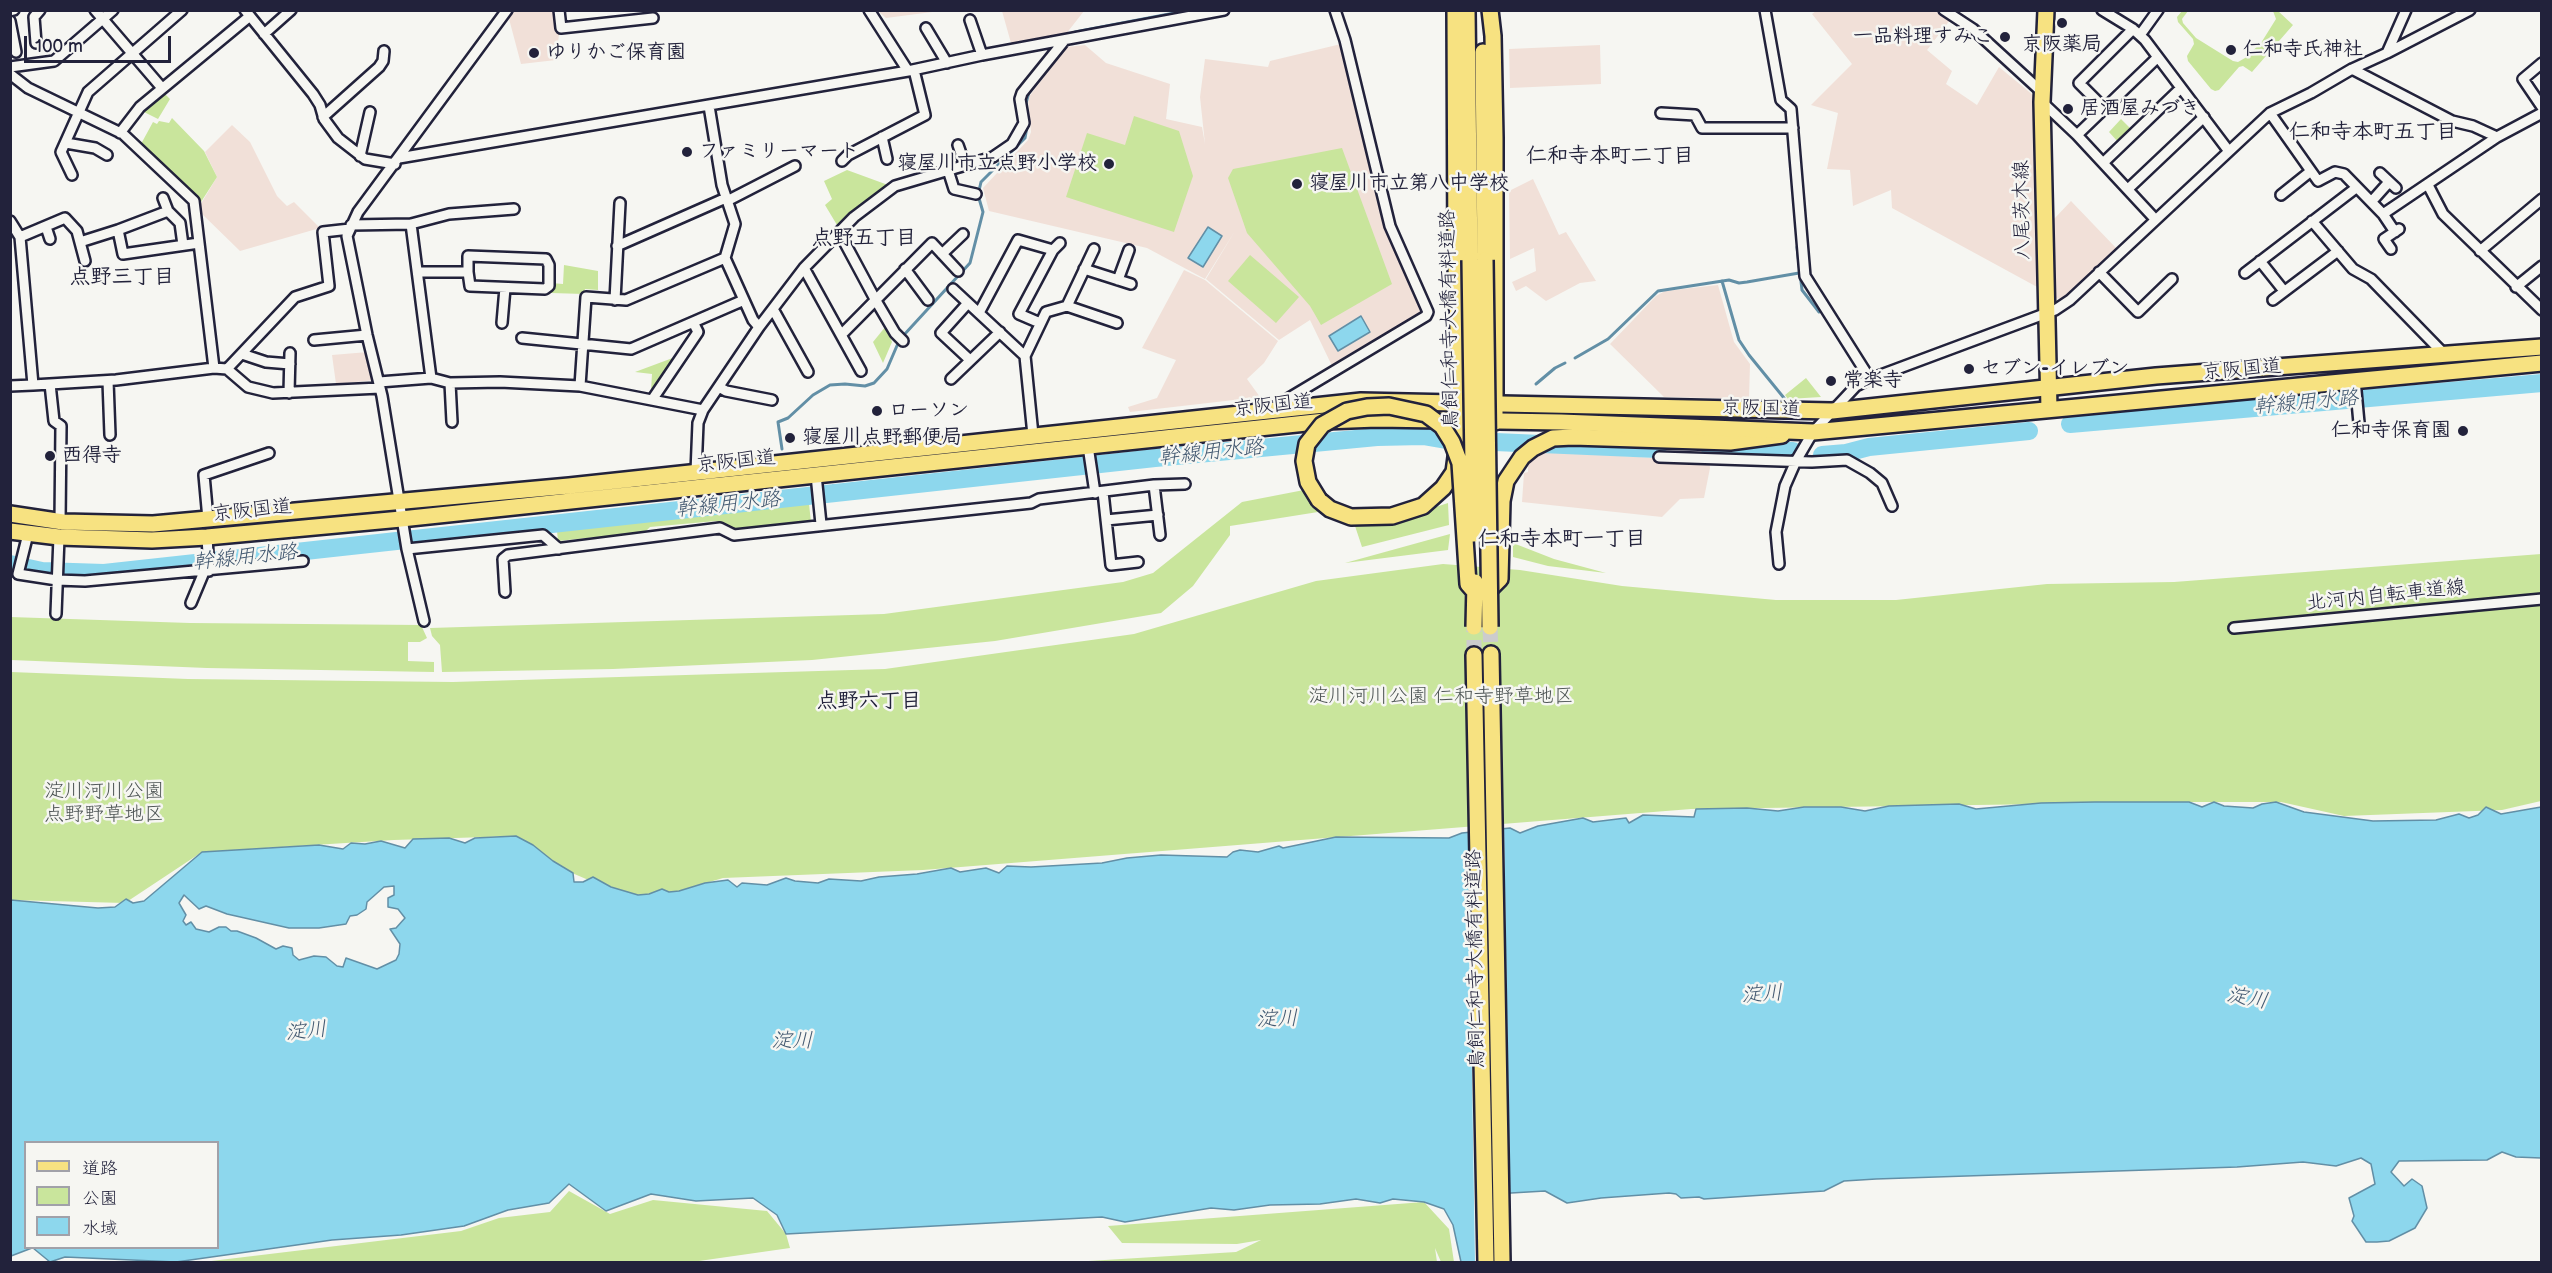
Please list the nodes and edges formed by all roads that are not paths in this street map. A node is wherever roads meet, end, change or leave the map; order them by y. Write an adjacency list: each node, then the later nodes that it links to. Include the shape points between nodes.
1 (40, 10): 31 (street, via 34,16)
2 (95, 10): 24 (street)
3 (113, 10): 24 (street)
4 (182, 10): 35 (street)
5 (291, 10): 29 (street)
6 (507, 10): 68 (street)
7 (559, 10): 23 (street, via 561,28)
8 (869, 10): 42 (street)
9 (1224, 10): 30 (street)
10 (1335, 10): 184 (street, via 1390,226 1428,312 1289,398)
11 (1455, 10): 183 (main road)
12 (1467, 10): 112 (main road, 鳥飼仁和寺大橋有料道路)
13 (1485, 10): 112 (main road, 鳥飼仁和寺大橋有料道路)
14 (1490, 10): 182 (main road)
15 (1765, 10): 57 (street, via 1782,100 1791,109)
16 (1944, 10): 46 (street, via 1973,29)
17 (2046, 10): 46 (main road, 八尾茨木線)
18 (2102, 10): 28 (street)
19 (2158, 10): 28 (street)
20 (2406, 10): 34 (street)
21 (2470, 10): 34 (street)
22 (248, 13): 29 (street); 44 (street)
23 (653, 18)
24 (103, 19): 35 (street); 40 (street, via 54,61)
25 (970, 20): 36 (street)
26 (10, 21): 33 (street)
27 (926, 28): 38 (street)
28 (2136, 32): 37 (street); 49 (street, via 2079,83)
29 (264, 34): 55 (street, via 313,94)
30 (1064, 41): 36 (street); 71 (street, via 1022,93 1024,123 1012,144 993,157)
31 (36, 43)
32 (384, 51): 55 (street, via 379,67)
33 (16, 52)
34 (2387, 53): 41 (street)
35 (133, 54): 44 (street); 50 (street, via 88,92)
36 (982, 55): 38 (street)
37 (2158, 57): 45 (street); 49 (street)
38 (946, 63): 42 (street)
39 (2541, 63): 48 (street, via 2523,79)
40 (10, 67)
41 (2352, 69): 53 (street); 61 (street, via 2452,121)
42 (911, 71): 47 (street); 60 (street, via 925,115)
43 (10, 74): 50 (street, via 28,88)
44 (162, 88): 58 (street, via 140,107)
45 (2181, 88): 56 (street); 70 (street)
46 (2043, 98): 59 (street); 141 (main road, 八尾茨木線)
47 (709, 106): 68 (street); 83 (street)
48 (2541, 107)
49 (2104, 109): 59 (street)
50 (80, 112): 58 (street); 62 (street)
51 (370, 112): 66 (street)
52 (1661, 113): 57 (street, via 1695,115 1702,128)
53 (2270, 113): 64 (street); 74 (street)
54 (2541, 113): 61 (street)
55 (323, 117): 66 (street, via 338,138)
56 (2204, 117): 64 (street); 79 (street)
57 (1793, 128): 168 (street, via 1805,276)
58 (120, 133): 102 (street, via 195,201)
59 (2077, 135): 70 (street)
60 (882, 137): 67 (street); 69 (street)
61 (2497, 137): 77 (street)
62 (66, 143): 65 (street, via 95,148); 76 (street, via 61,152)
63 (958, 145): 71 (street)
64 (2228, 150): 90 (street)
65 (107, 155)
66 (360, 156): 68 (street)
67 (887, 159)
68 (397, 161): 95 (street)
69 (842, 161)
70 (2103, 163): 79 (street)
71 (965, 165): 73 (street)
72 (795, 166): 83 (street)
73 (948, 170): 80 (street, via 954,189); 97 (street, via 895,186)
74 (2311, 171): 78 (street, via 2318,180 2335,172 2344,174); 81 (street)
75 (2380, 173): 85 (street, via 2393,185)
76 (72, 175)
77 (2428, 185): 89 (street); 109 (street, via 2443,214)
78 (2356, 188): 85 (street); 92 (street)
79 (2128, 189): 90 (street)
80 (975, 194)
81 (2281, 195)
82 (163, 198): 88 (street)
83 (727, 199): 104 (street); 111 (street, via 735,224)
84 (2541, 199): 109 (street)
85 (2372, 201): 89 (street)
86 (620, 203): 104 (street)
87 (514, 209): 93 (street, via 449,214)
88 (168, 210): 96 (street); 103 (street, via 180,223)
89 (2383, 214): 106 (street, via 2397,230 2384,239)
90 (2155, 219): 122 (street)
91 (10, 221): 99 (street)
92 (2312, 221): 108 (street); 114 (street)
93 (411, 224): 95 (street); 120 (street)
94 (46, 227): 99 (street); 100 (street); 101 (street, via 65,218 77,231)
95 (350, 227): 149 (street, via 347,236); 156 (street, via 323,232 329,286 295,297)
96 (118, 230): 101 (street); 103 (street, via 123,254)
97 (839, 232): 116 (street); 133 (street)
98 (963, 234): 110 (street)
99 (20, 237): 172 (street)
100 (50, 239)
101 (80, 242): 113 (street)
102 (199, 243): 103 (street); 162 (street)
103 (183, 245)
104 (617, 246): 131 (street)
105 (1094, 249): 118 (street)
106 (2391, 249)
107 (1128, 250): 125 (street)
108 (2338, 251): 130 (street); 157 (street)
109 (2480, 251): 127 (street)
110 (942, 254): 117 (street, via 932,243); 119 (street)
111 (725, 258): 131 (street, via 626,300); 132 (street)
112 (1477, 260): 226 (main road, 鳥飼仁和寺大橋有料道路, bridge)
113 (85, 261)
114 (2260, 261): 123 (street); 130 (street)
115 (2541, 266): 127 (street)
116 (804, 268): 138 (street); 148 (street)
117 (905, 269): 133 (street); 134 (street)
118 (1084, 269): 125 (street); 137 (street)
119 (958, 271)
120 (419, 272): 121 (street); 166 (street)
121 (468, 272): 128 (street, via 470,286); 128 (street, via 468,256 546,259 549,286 545,289)
122 (2099, 272): 124 (street, via 2138,312); 141 (street, via 2070,300)
123 (2245, 273)
124 (2172, 279)
125 (1118, 280): 126 (street)
126 (1131, 284)
127 (2517, 287): 139 (street)
128 (504, 288): 143 (street)
129 (953, 289): 136 (street)
130 (2284, 291): 135 (street)
131 (615, 300): 153 (street, via 586,297)
132 (744, 300): 142 (street); 146 (street)
133 (875, 300): 148 (street); 152 (street)
134 (928, 300)
135 (2273, 300)
136 (968, 303): 140 (street); 159 (street, via 941,333)
137 (1067, 306): 144 (street, via 1046,312); 145 (street)
138 (773, 309): 146 (street); 165 (street)
139 (2541, 310)
140 (979, 313): 144 (street, via 1018,240 1057,247 1019,314); 147 (street)
141 (2045, 313): 168 (street); 178 (main road, 八尾茨木線)
142 (693, 322): 153 (street, via 631,349); 180 (street, via 698,332)
143 (502, 323)
144 (1040, 323): 158 (street)
145 (1117, 323)
146 (759, 327): 176 (street)
147 (1000, 332): 158 (street); 159 (street)
148 (841, 335): 164 (street)
149 (367, 336): 151 (street); 173 (street)
150 (522, 338): 153 (street)
151 (314, 340)
152 (903, 340)
153 (583, 344): 175 (street)
154 (2541, 347): 157 (main road, 京阪国道)
155 (290, 353): 161 (street)
156 (242, 354): 161 (street); 163 (street)
157 (2446, 355): 178 (main road, 京阪国道)
158 (1025, 356): 194 (street)
159 (970, 360): 167 (street)
160 (2541, 363): 177 (main road, 京阪国道)
161 (290, 364): 179 (street)
162 (214, 368): 163 (street); 169 (street)
163 (227, 369): 179 (street, via 248,387)
164 (861, 371)
165 (808, 372)
166 (431, 378): 170 (street); 173 (street)
167 (951, 379)
168 (1870, 379): 187 (street, via 1856,386)
169 (108, 381): 171 (street); 193 (street)
170 (450, 383): 175 (street); 189 (street)
171 (50, 384): 172 (street); 211 (street, via 54,421 61,426)
172 (33, 385): 174 (street)
173 (380, 385): 179 (street); 205 (street)
174 (10, 386)
175 (580, 386): 180 (street)
176 (719, 387): 181 (street); 186 (street)
177 (2356, 387): 185 (main road, 京阪国道); 191 (street)
178 (2047, 388): 185 (main road, 八尾茨木線); 187 (main road, 京阪国道)
179 (289, 393)
180 (652, 400): 186 (street)
181 (772, 400)
182 (1495, 402): 183 (main road, 京阪国道); 187 (main road, 京阪国道); 190 (main road)
183 (1460, 403): 184 (main road, 京阪国道, via 1361,401); 188 (main road)
184 (1280, 409): 194 (main road, 京阪国道)
185 (2049, 409): 192 (main road, 京阪国道)
186 (703, 410): 200 (street, via 698,423)
187 (1832, 411): 192 (street)
188 (1461, 420): 190 (main road, 京阪国道); 196 (main road, 京阪国道, via 1326,421); 226 (main road, bridge, via 1454,472 1443,488 1423,506 1392,516 1351,517 1330,509 1308,482 1304,461 1307,444 1323,425 1347,411 1389,406 1426,414 1442,426 1452,442 1460,463 1468,584)
189 (452, 422)
190 (1495, 422): 192 (main road, 京阪国道)
191 (2359, 423)
192 (1813, 432): 195 (main road); 199 (street)
193 (110, 435)
194 (1033, 435): 200 (main road, 京阪国道)
195 (1686, 449): 198 (street); 199 (street); 226 (main road, via 1573,437 1553,438 1533,448 1506,481 1500,579)
196 (1089, 452): 201 (main road, 京阪国道); 204 (street)
197 (269, 453): 209 (street, via 204,475)
198 (1659, 457)
199 (1796, 461): 206 (street, via 1847,460 1882,483); 223 (street, via 1779,509)
200 (696, 472): 205 (main road, 京阪国道)
201 (817, 482): 212 (street); 213 (main road, 京阪国道)
202 (1185, 484): 203 (street)
203 (1154, 485): 204 (street); 208 (street)
204 (1099, 492): 210 (street); 212 (street, via 1031,503)
205 (399, 501): 209 (main road, 京阪国道); 213 (street)
206 (1892, 506)
207 (10, 514): 211 (main road, 京阪国道)
208 (1158, 515): 210 (street); 216 (street)
209 (208, 519): 211 (main road, 京阪国道, via 153,525)
210 (1106, 520): 222 (street, via 1111,565)
211 (60, 522)
212 (821, 524): 220 (street, via 734,535 720,528)
213 (403, 525): 218 (main road, 京阪国道); 219 (street)
214 (10, 531): 215 (main road, 京阪国道)
215 (28, 534): 217 (main road, 京阪国道); 225 (street, via 18,574)
216 (1160, 535)
217 (59, 537): 218 (main road, 京阪国道); 225 (street)
218 (207, 543): 224 (street)
219 (406, 548): 220 (street, via 543,535); 231 (street)
220 (559, 549): 227 (street, via 508,555 503,560)
221 (303, 561): 224 (street)
222 (1138, 562)
223 (1779, 564)
224 (207, 572): 225 (street); 229 (street)
225 (57, 580): 230 (street)
226 (1482, 591): 232 (main road, 鳥飼仁和寺大橋有料道路, bridge); 233 (main road, 鳥飼仁和寺大橋有料道路, bridge)
227 (506, 592)
228 (2541, 599): 234 (street, 北河内自転車道線)
229 (191, 603)
230 (56, 614)
231 (424, 621)
232 (1474, 627)
233 (1490, 627)
234 (2234, 628)
235 (1474, 654): 237 (main road, 鳥飼仁和寺大橋有料道路)
236 (1491, 654): 238 (main road, 鳥飼仁和寺大橋有料道路)
237 (1486, 1263)
238 (1502, 1263)

